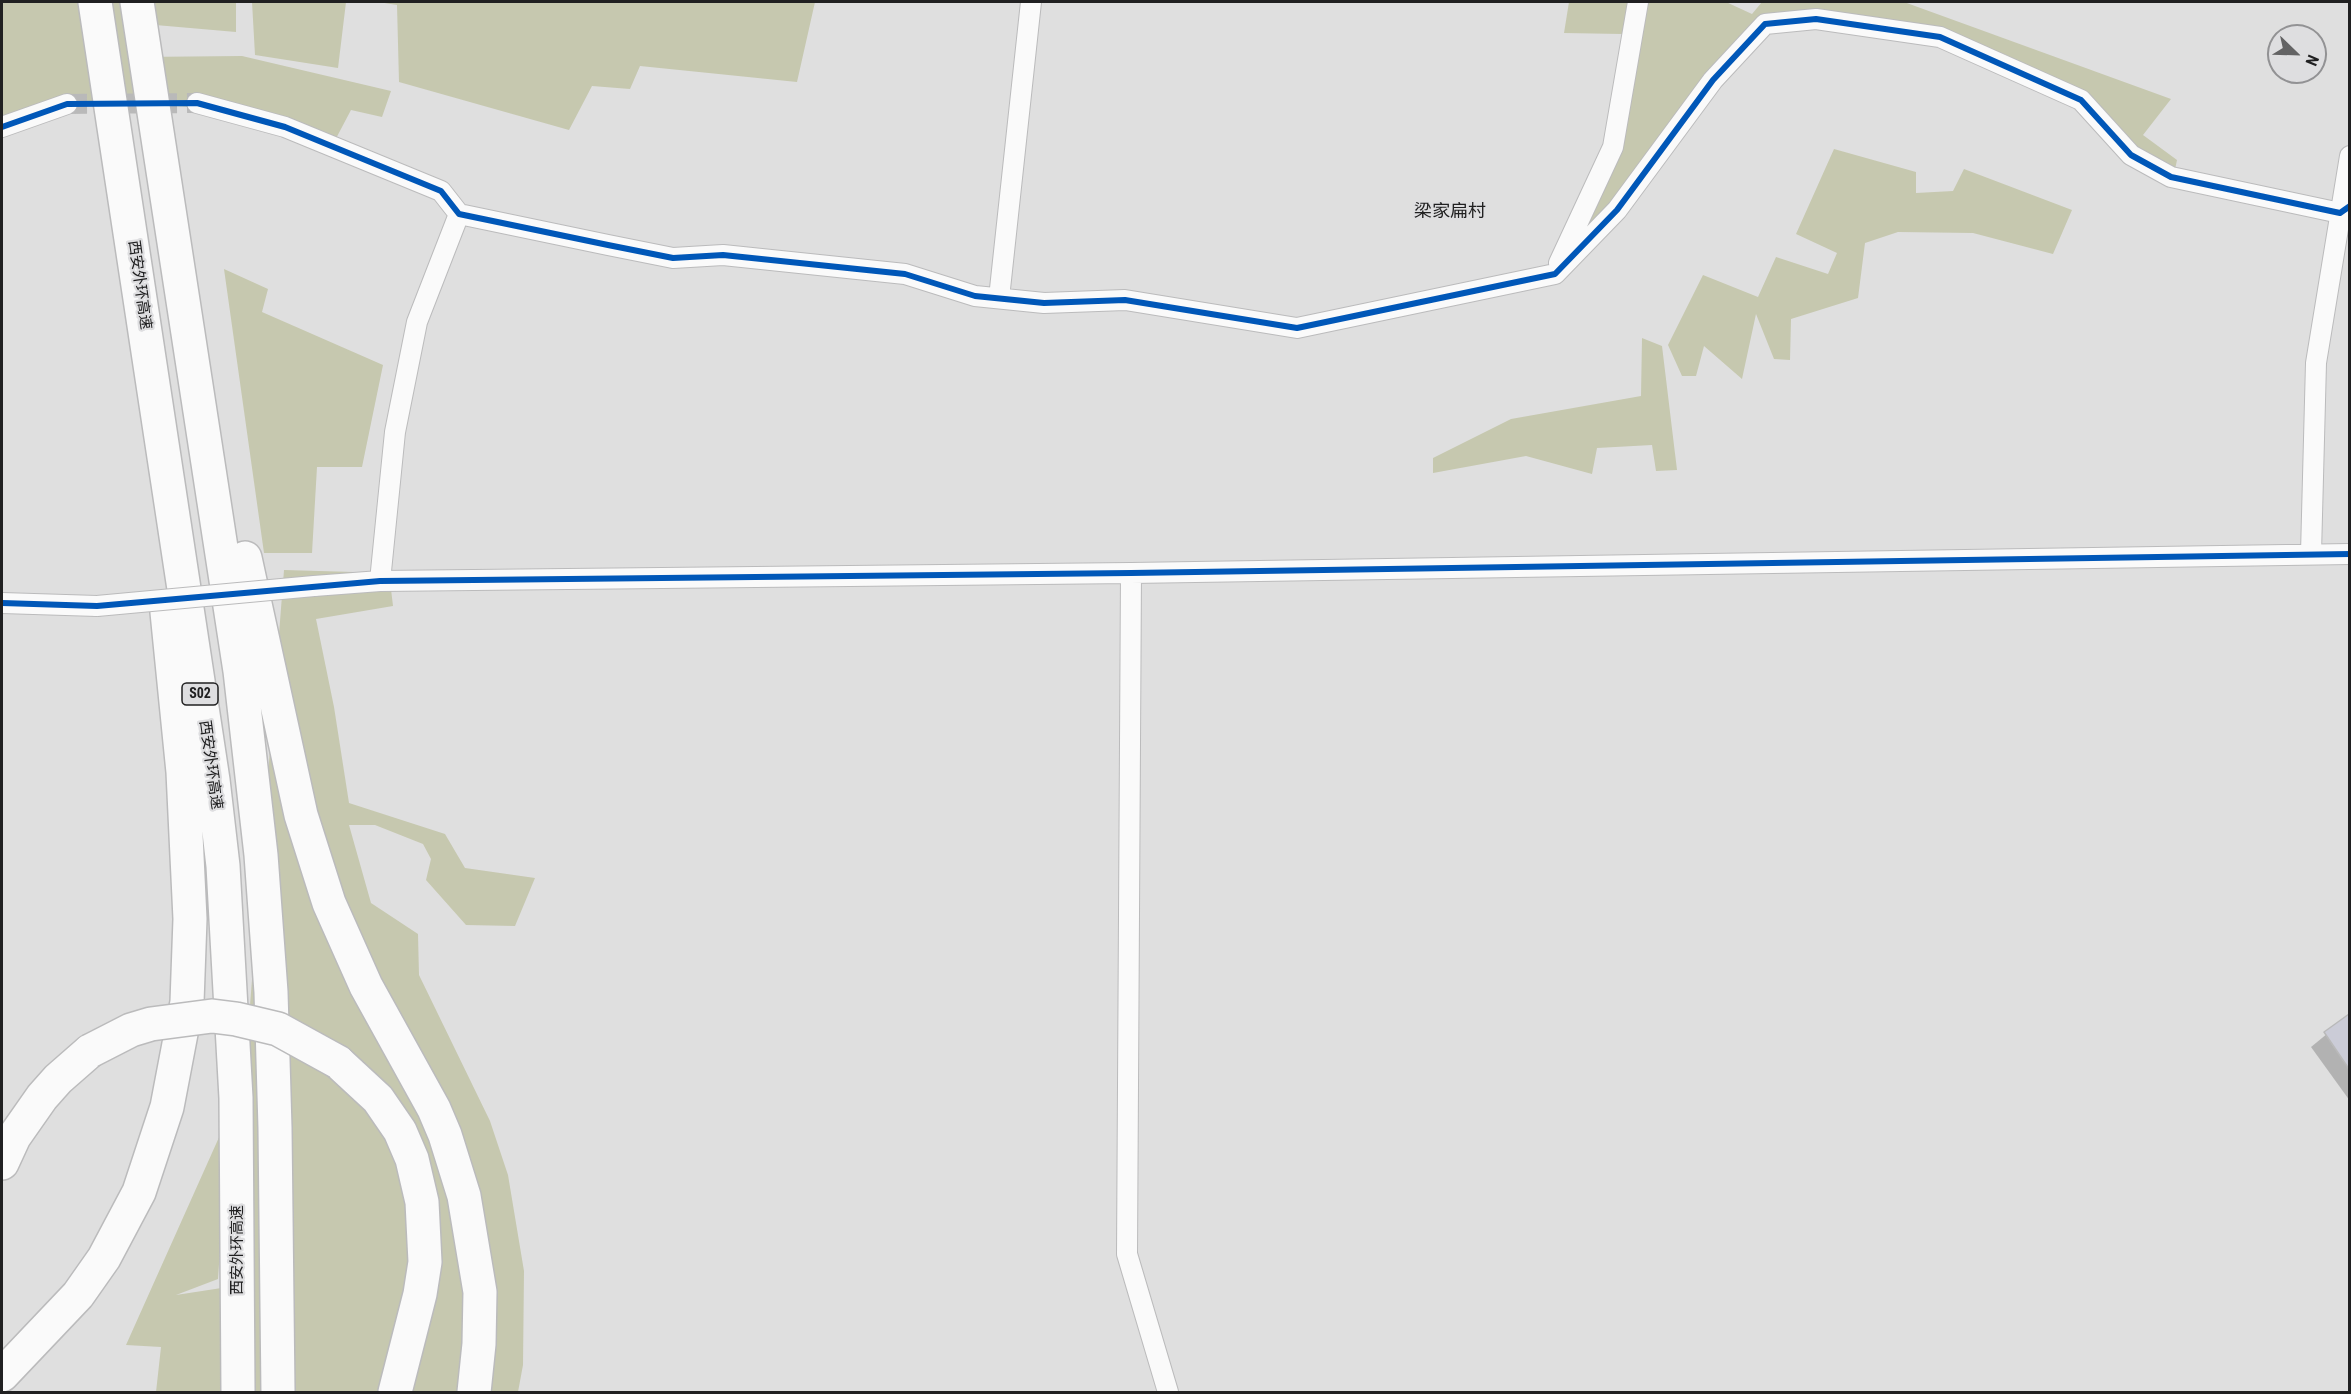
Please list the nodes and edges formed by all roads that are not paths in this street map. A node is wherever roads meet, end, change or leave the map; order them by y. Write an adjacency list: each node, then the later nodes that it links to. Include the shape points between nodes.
1 (95, 2): 9 (highway, 西安外环高速 / S02)
2 (137, 2): 13 (highway)
3 (1031, 2): 14 (street)
4 (1638, 2): 12 (street, via 1613,147)
5 (197, 103): 11 (street, via 285,127 441,191)
6 (67, 104): 7 (street)
7 (2, 127)
8 (2349, 156): 10 (street)
9 (128, 207): 21 (highway, via 183,772 190,919 187,1002 167,1107 153,1154 123,1224 78,1295); 22 (highway, 西安外环高速 / S02, via 223,866 236,1098)
10 (2345, 209): 12 (street, via 2170,177 2131,155 2081,99 1940,37 1816,19 1765,24 1713,80 1617,210); 15 (street, via 2316,363)
11 (459, 213): 14 (street, via 673,258 723,255 905,274 975,296); 18 (street, via 417,322 395,432)
12 (1555, 274): 14 (street, via 1297,328 1125,300 1044,303)
13 (179, 276): 23 (highway, via 240,670 261,855 271,992); 25 (highway, via 301,815 343,939 434,1109 464,1197 480,1292)
14 (999, 298)
15 (2311, 554): 16 (street); 17 (street)
16 (2349, 554)
17 (1131, 573): 18 (street); 26 (street, via 1127,1254)
18 (380, 580): 19 (street, bridge, via 97,606)
19 (2, 603)
20 (2, 1162): 24 (highway, bridge, via 14,1137 58,1078 90,1051 151,1024 212,1016 236,1019 278,1029 338,1062 378,1099 400,1131 412,1159 422,1202 424,1262 420,1294)
21 (2, 1375)
22 (238, 1392)
23 (278, 1392)
24 (395, 1392)
25 (474, 1392)
26 (1168, 1392)

